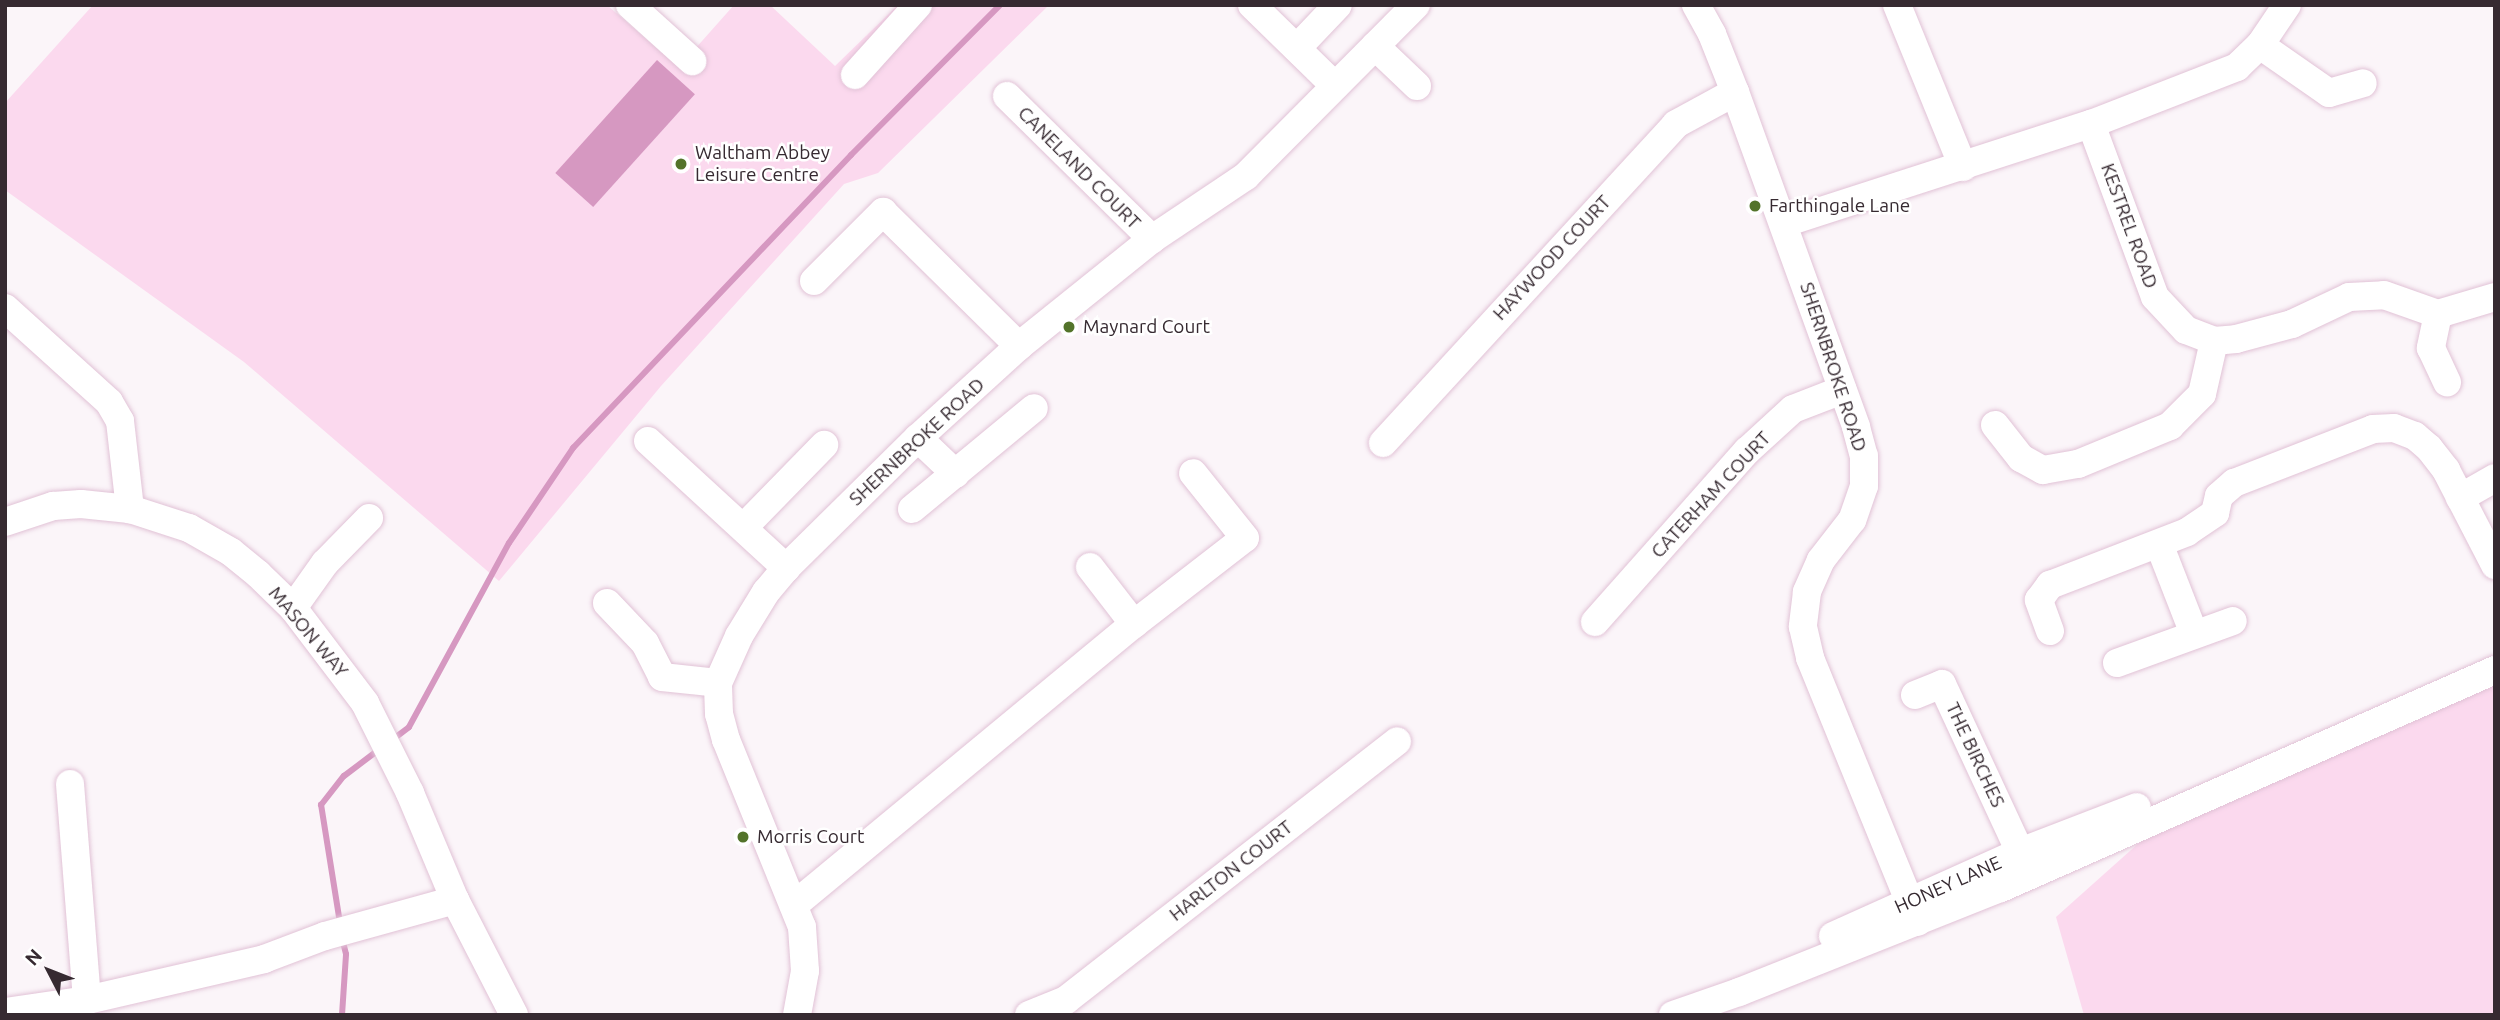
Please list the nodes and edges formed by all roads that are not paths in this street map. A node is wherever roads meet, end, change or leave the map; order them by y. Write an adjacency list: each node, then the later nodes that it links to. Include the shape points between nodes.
1 (630, 5): 12 (street)
2 (918, 5): 13 (street)
3 (1252, 5): 11 (street)
4 (1338, 5): 11 (street)
5 (1416, 5): 10 (street, SHERNBROKE ROAD)
6 (1696, 5): 17 (street, SHERNBROKE ROAD)
7 (1897, 5): 20 (street)
8 (2287, 5): 9 (street)
9 (2260, 45): 14 (street, via 2329,93); 19 (street, via 2237,67)
10 (1375, 46): 15 (street, SHERNBROKE ROAD); 16 (street)
11 (1297, 48): 15 (street)
12 (692, 61)
13 (856, 75)
14 (2363, 83)
15 (1335, 86): 22 (street, SHERNBROKE ROAD, via 1246,176)
16 (1417, 86)
17 (1735, 92): 21 (street, SHERNBROKE ROAD); 35 (street, HAYWOOD COURT, via 1675,124)
18 (1007, 96): 22 (street, CANELAND COURT)
19 (2091, 124): 20 (street); 27 (street, KESTREL ROAD, via 2155,297 2186,330)
20 (1963, 167): 21 (street)
21 (1784, 223): 30 (street, SHERNBROKE ROAD)
22 (1152, 239): 28 (street, SHERNBROKE ROAD)
23 (814, 281): 28 (street, via 883,212)
24 (2495, 297): 26 (street)
25 (5, 308): 41 (street, via 109,402 120,421)
26 (2438, 314): 27 (street, via 2384,295 2349,297 2292,324); 29 (street, via 2431,348)
27 (2214, 341): 32 (street, via 2202,394 2170,426 2078,464 2043,470 2021,458)
28 (1019, 346): 33 (street, SHERNBROKE ROAD)
29 (2447, 383)
30 (1842, 390): 53 (street, CATERHAM COURT, via 1793,409 1747,450); 67 (street, SHERNBROKE ROAD, via 1864,456 1864,486 1852,520 1817,568 1807,592 1803,627 1810,658)
31 (1034, 408): 38 (street)
32 (1995, 425)
33 (918, 438): 38 (street); 49 (street, SHERNBROKE ROAD)
34 (648, 441): 45 (street)
35 (1383, 443)
36 (824, 445): 45 (street)
37 (1193, 473): 54 (street, via 1245,538)
38 (956, 474): 42 (street)
39 (2495, 478): 40 (street)
40 (2460, 498): 46 (street, via 2446,470 2415,436 2394,428 2373,429 2234,483 2219,496 2215,513 2188,532); 47 (street)
41 (130, 509): 44 (street, MASON WAY, via 52,506); 51 (street, MASON WAY, via 211,540 258,574)
42 (912, 509)
43 (369, 518): 51 (street, via 325,563)
44 (5, 522)
45 (744, 527): 49 (street)
46 (2159, 544): 55 (street, via 2050,584 2039,600); 56 (street)
47 (2495, 565)
48 (1090, 567): 54 (street)
49 (786, 568): 59 (street, SHERNBROKE ROAD, via 739,636)
50 (607, 603): 59 (street, via 645,643 662,677)
51 (293, 608): 65 (street, MASON WAY, via 365,703 410,793)
52 (2233, 621): 56 (street)
53 (1595, 622)
54 (1135, 624): 66 (street)
55 (2050, 631)
56 (2194, 635): 57 (street)
57 (2117, 663)
58 (2495, 670): 63 (street, HONEY LANE)
59 (718, 684): 66 (street, SHERNBROKE ROAD, via 726,740)
60 (1915, 695): 64 (street, THE BIRCHES, via 1942,684)
61 (1397, 741): 72 (street, HARLTON COURT, via 1066,1000)
62 (70, 784): 68 (street)
63 (2178, 808): 64 (street, HONEY LANE, via 2159,799); 67 (street, HONEY LANE)
64 (2020, 852): 67 (street, HONEY LANE)
65 (455, 900): 68 (street, via 325,936 264,959); 70 (street, MASON WAY)
66 (794, 905): 71 (street, SHERNBROKE ROAD, via 802,927 805,971)
67 (1913, 913): 73 (street, HONEY LANE, via 1740,976 1731,995)
68 (87, 1000): 69 (street)
69 (5, 1012)
70 (514, 1015)
71 (797, 1015)
72 (1030, 1015)
73 (1673, 1015)

